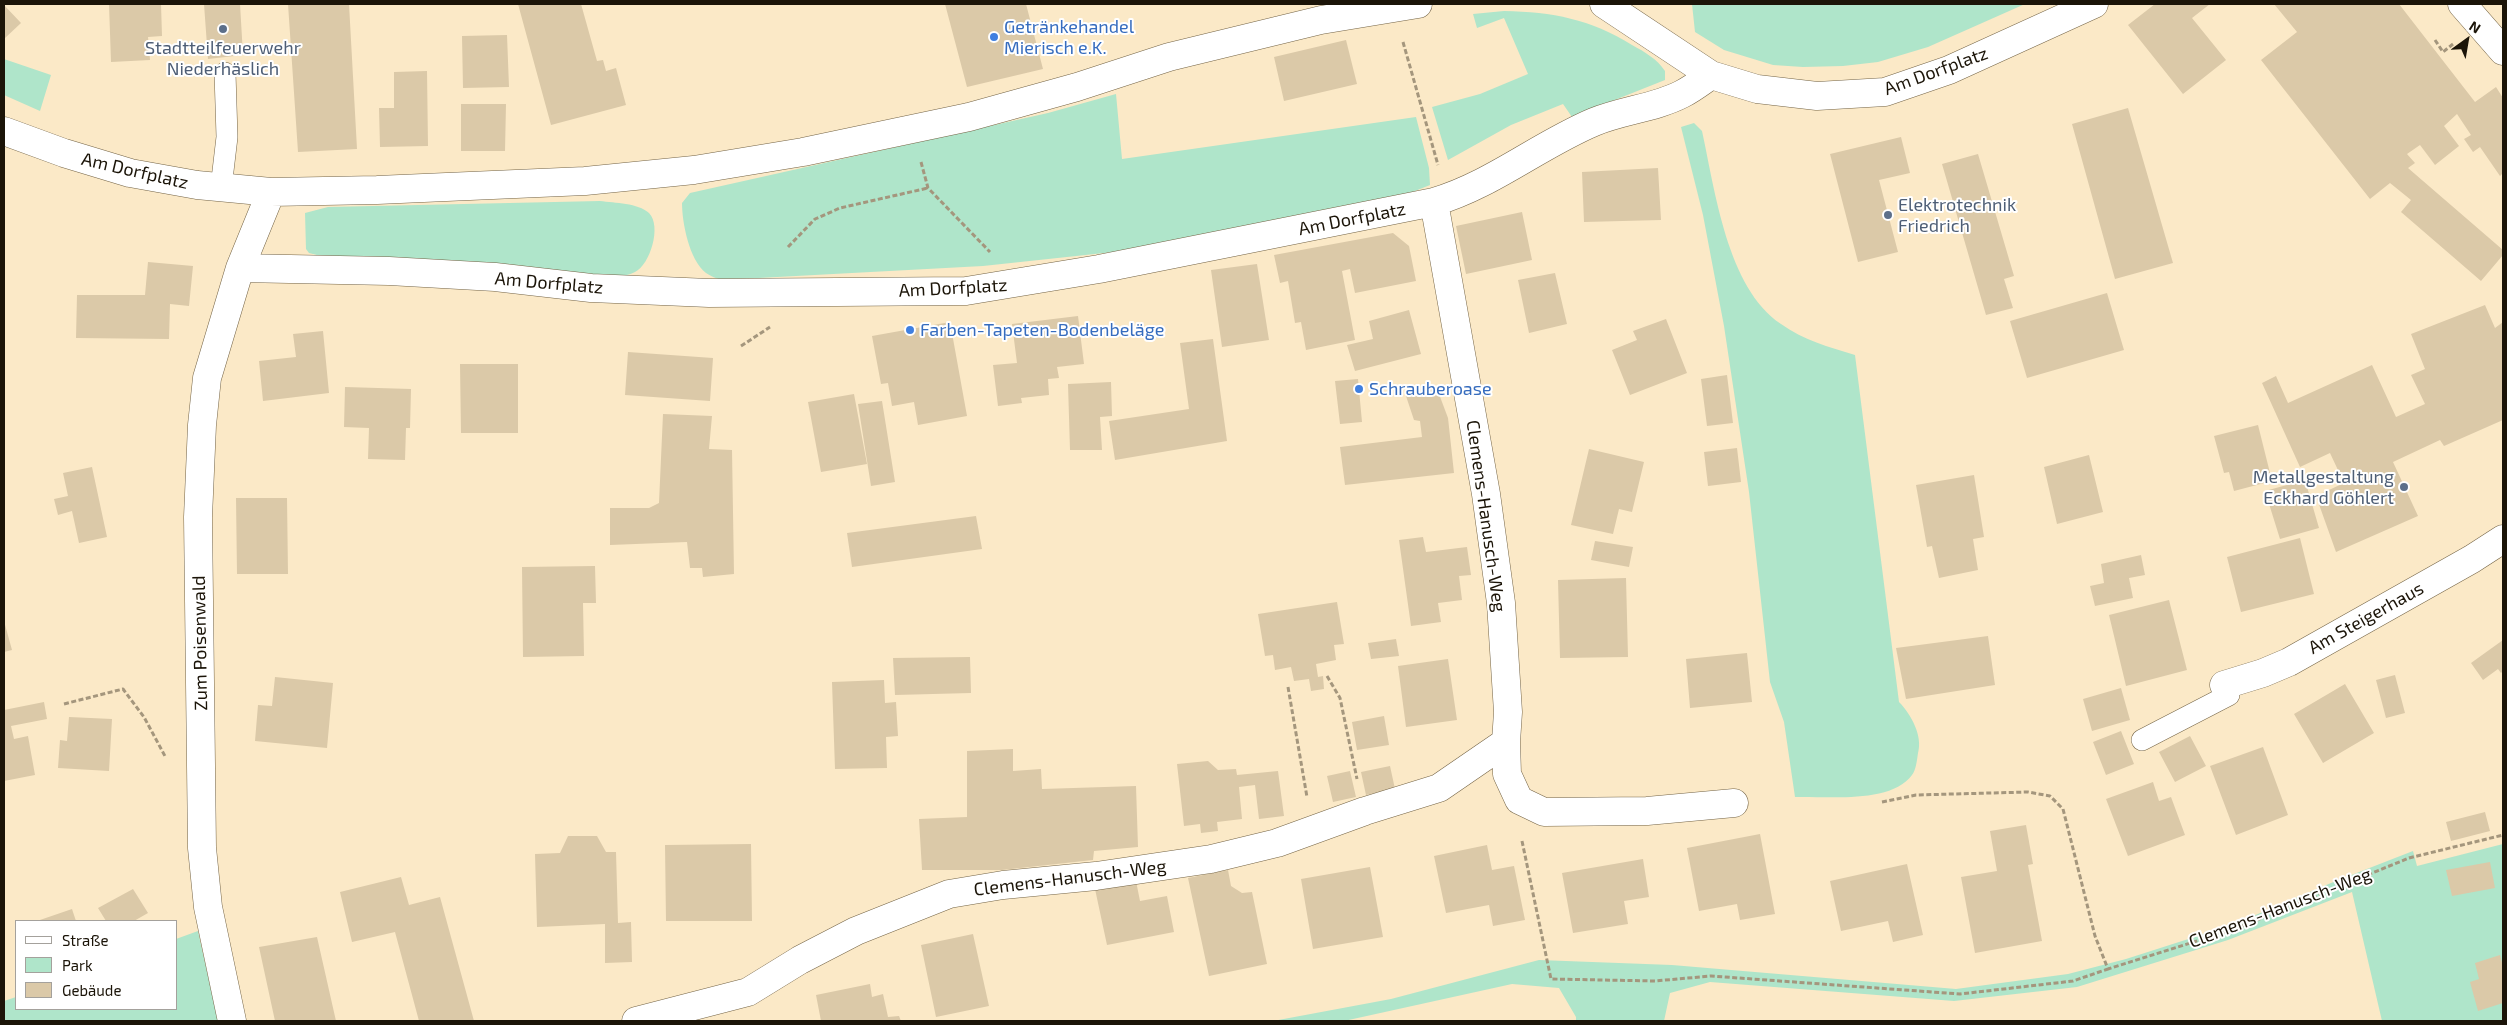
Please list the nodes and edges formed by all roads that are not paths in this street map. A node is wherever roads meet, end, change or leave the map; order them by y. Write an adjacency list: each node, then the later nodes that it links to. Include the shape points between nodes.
1 (1418, 4): 5 (street, Am Dorfplatz)
2 (1604, 4): 8 (street, Am Dorfplatz)
3 (2094, 4): 8 (street, Am Dorfplatz, via 1949,70 1885,92 1818,96 1756,89)
4 (2462, 4): 6 (street)
5 (1339, 10): 11 (street, Am Dorfplatz, via 969,117 803,152 694,170 585,181)
6 (2503, 51)
7 (224, 73): 10 (lane, via 227,137)
8 (1711, 75): 12 (street, Am Dorfplatz, via 1682,94 1596,121 1541,148 1517,164)
9 (4, 131): 10 (street, Am Dorfplatz, via 130,173)
10 (221, 188): 11 (street, Am Dorfplatz)
11 (271, 192): 13 (street)
12 (1440, 200): 13 (street, Am Dorfplatz, via 966,291 709,293 591,288 496,277); 17 (street, Clemens-Hanusch-Weg, via 1500,603 1508,712)
13 (240, 268): 19 (street, Zum Poisenwald, via 208,378 202,425 198,517 202,848 208,907)
14 (2503, 539): 15 (street, Am Steigerhaus, via 2289,662)
15 (2224, 685): 16 (lane, via 2229,695)
16 (2142, 740)
17 (1506, 742): 18 (street, Clemens-Hanusch-Weg, via 1507,774 1519,800 1544,812 1647,811); 20 (street, Clemens-Hanusch-Weg, via 1439,788 1277,843 1210,859 949,894 856,931 748,992)
18 (1734, 802)
19 (232, 1021)
20 (636, 1021)

